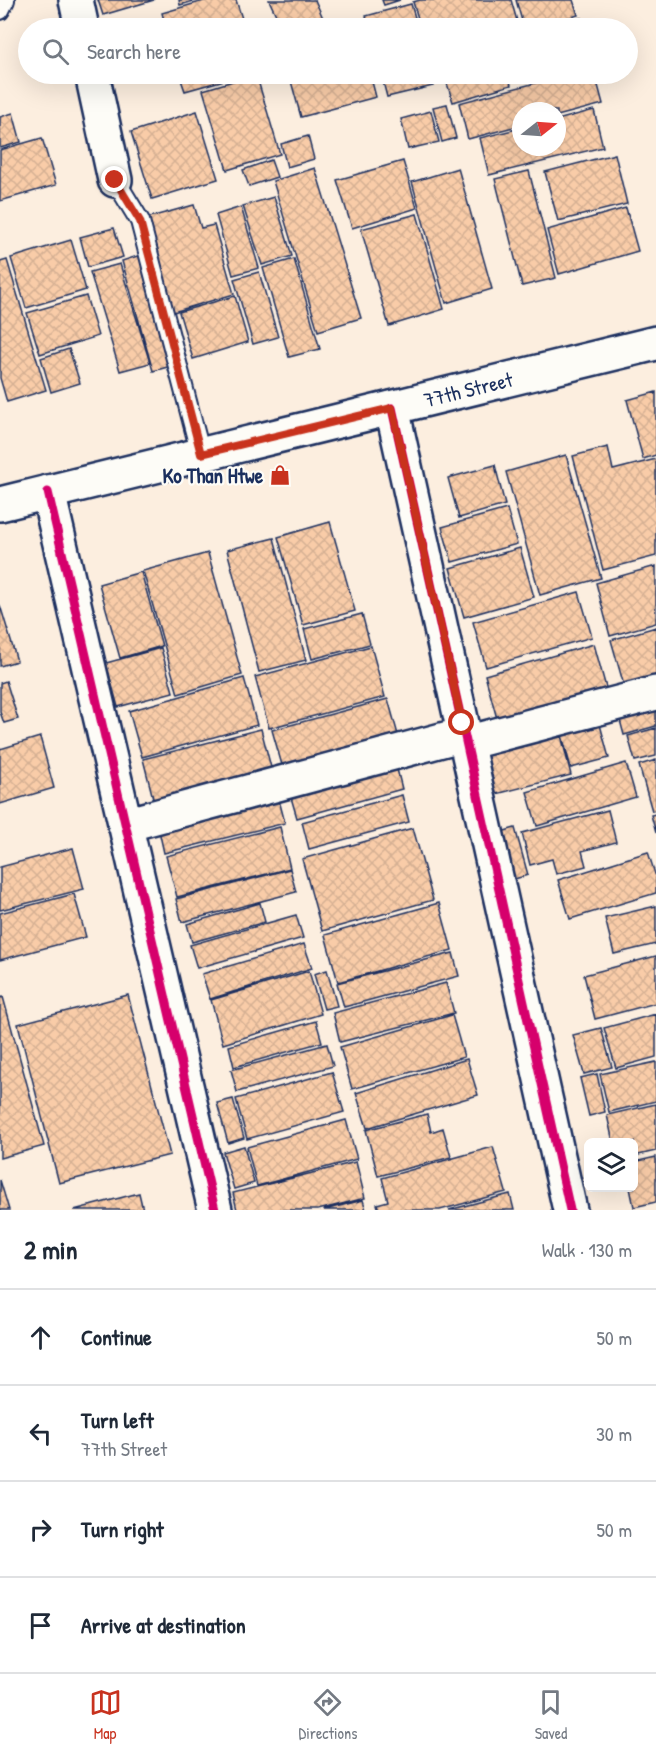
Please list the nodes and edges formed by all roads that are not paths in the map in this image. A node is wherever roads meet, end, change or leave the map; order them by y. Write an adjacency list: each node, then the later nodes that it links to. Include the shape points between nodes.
1 (4, 0): 3 (lane)
2 (76, 0): 4 (street)
3 (0, 10)
4 (80, 18)
5 (94, 84): 6 (street)
6 (115, 180): 9 (lane, via 140,221)
7 (656, 343): 8 (street, 77th Street)
8 (392, 408): 9 (street, 77th Street); 13 (street)
9 (201, 454): 10 (street, 77th Street)
10 (48, 492): 11 (street, 77th Street); 14 (street)
11 (0, 504)
12 (656, 693): 13 (street)
13 (465, 739): 14 (street); 16 (street)
14 (125, 825): 15 (street)
15 (215, 1210)
16 (570, 1210)

